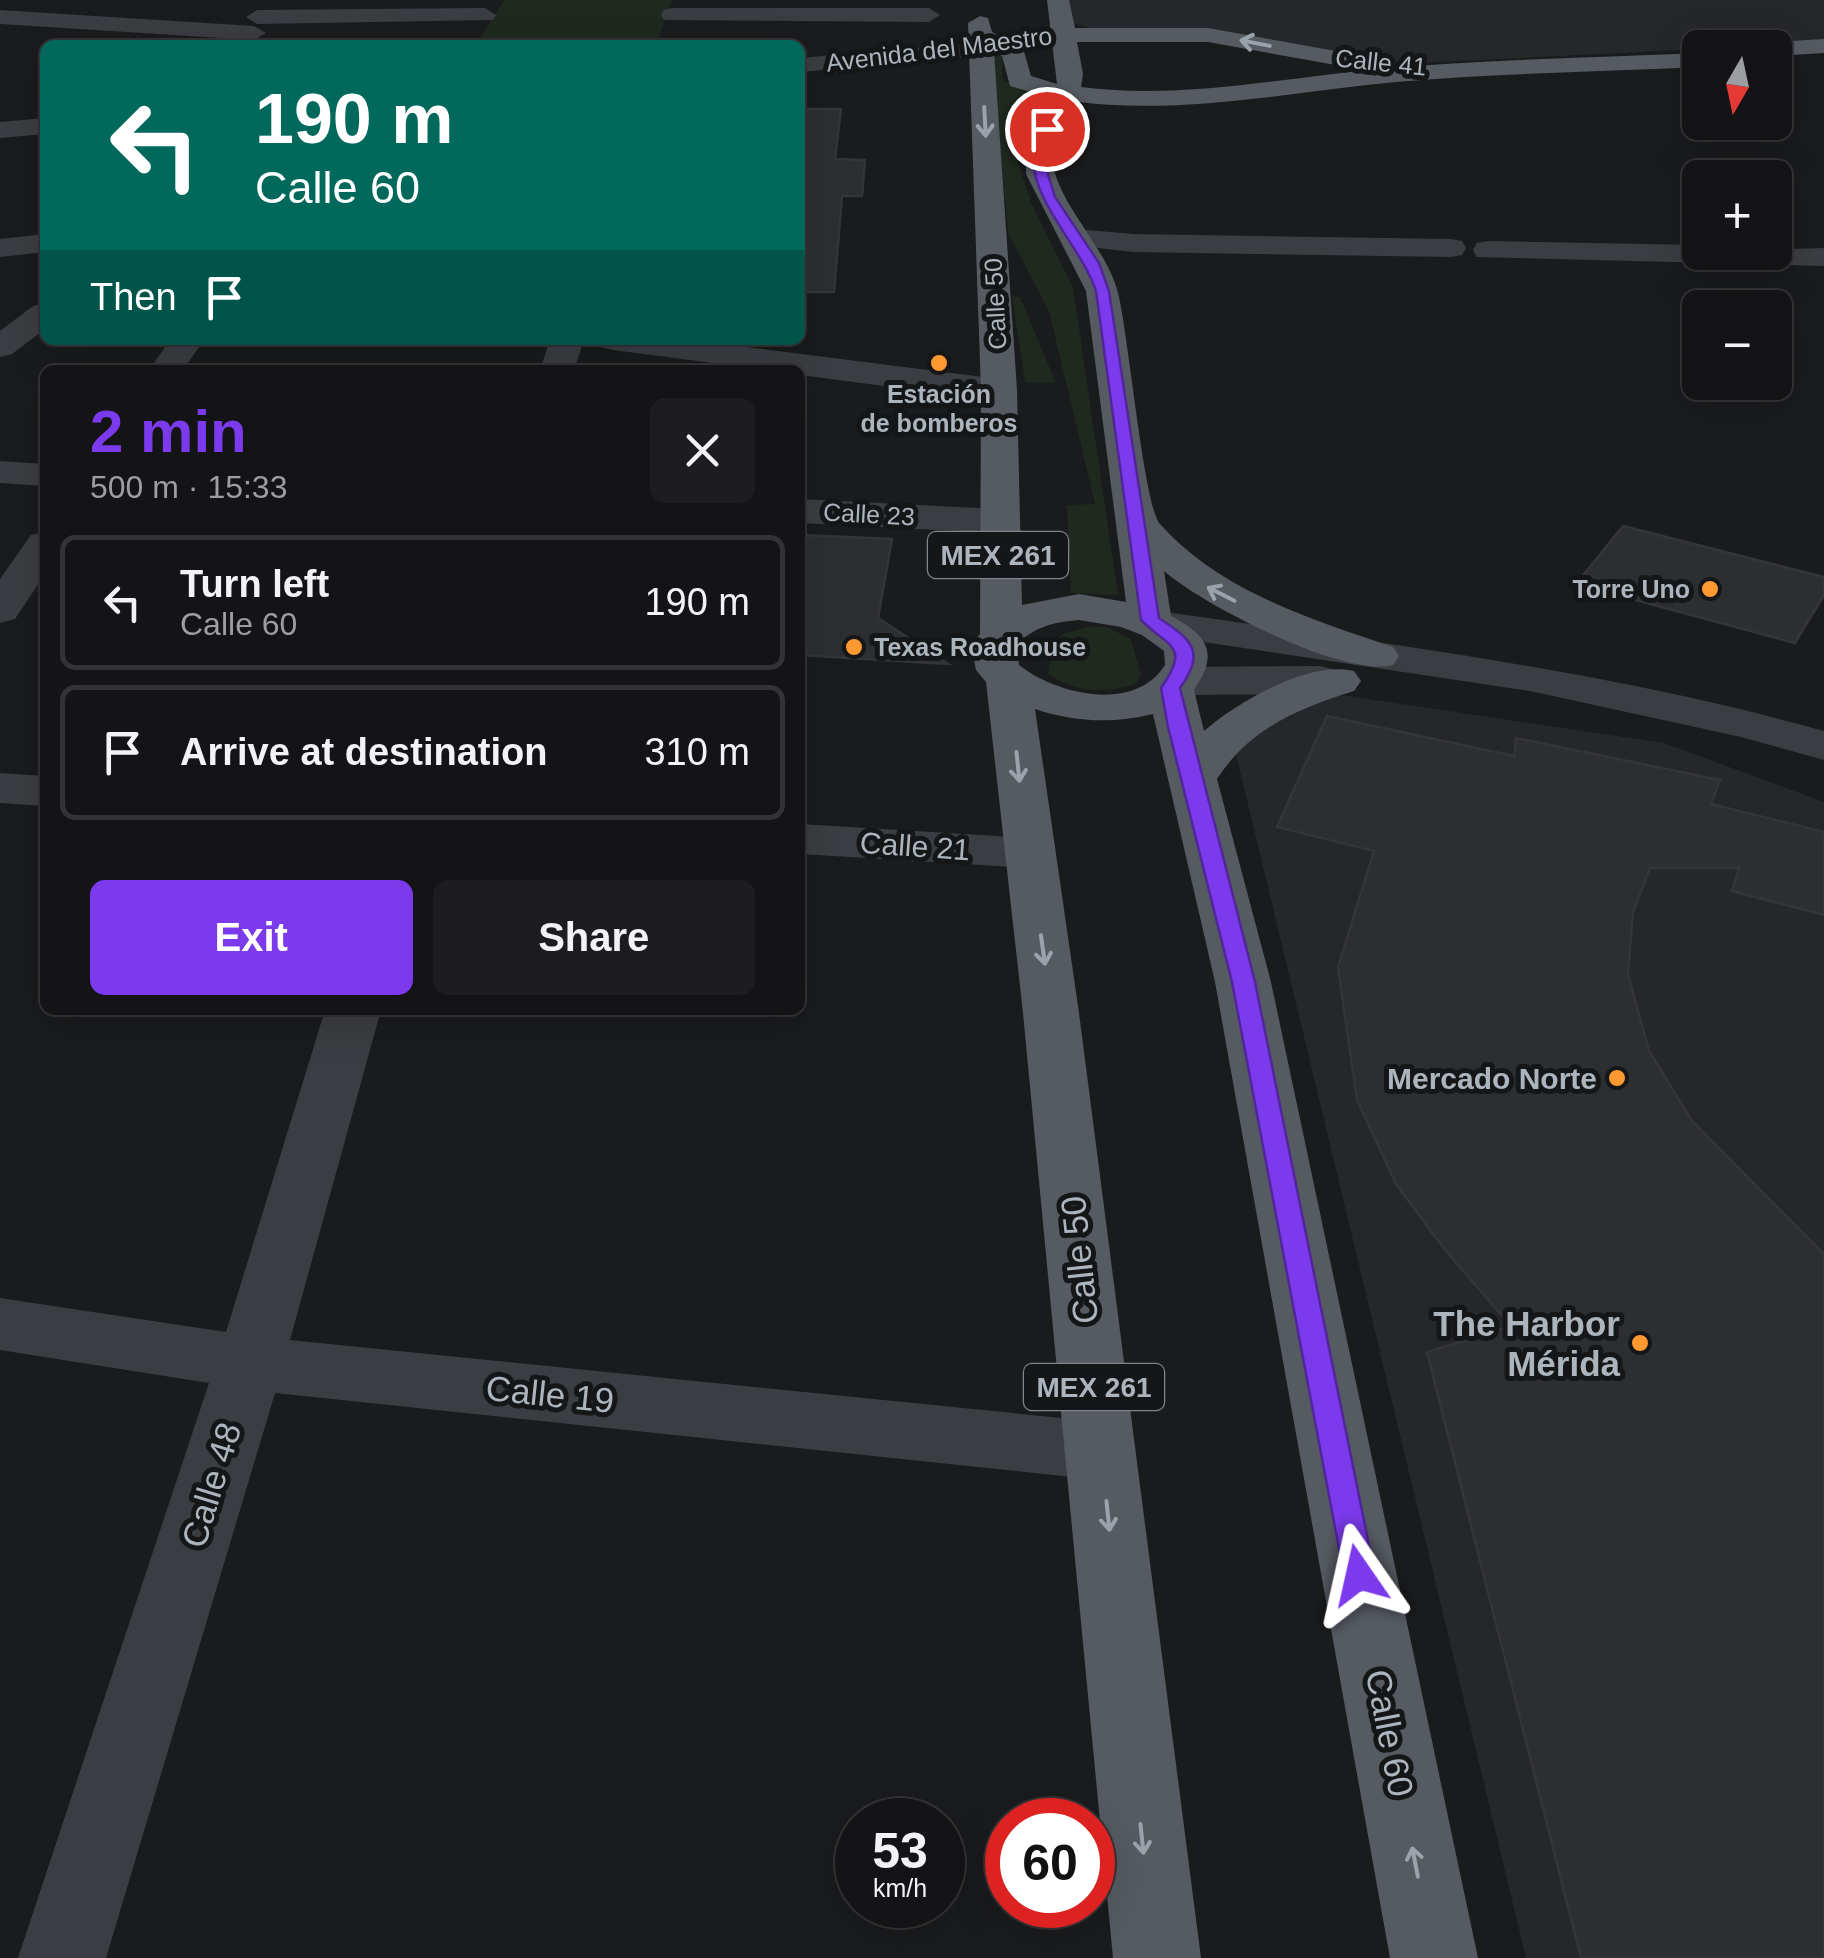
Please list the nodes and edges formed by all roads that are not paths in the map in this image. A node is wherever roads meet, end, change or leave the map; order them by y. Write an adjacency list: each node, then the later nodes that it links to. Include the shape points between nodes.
1 (979, 0): 9 (main road, MEX 261)
2 (674, 7): 5 (street); 8 (street)
3 (0, 16): 7 (street)
4 (484, 17): 7 (street)
5 (929, 18): 9 (street, Avenida del Maestro); 10 (street, Avenida del Maestro)
6 (1062, 18): 9 (street, Avenida del Maestro); 12 (main road, Calle 41, one-way to 6); 18 (main road)
7 (256, 24)
8 (663, 38)
9 (987, 43): 16 (street, Avenida del Maestro); 18 (main road, Calle 41, via 1014,53 1019,82); 36 (main road, Calle 50 / MEX 261, one-way to 36)
10 (805, 47)
11 (1824, 50): 13 (main road)
12 (1296, 51): 14 (main road, Calle 41, via 1422,68); 17 (main road, via 1306,74)
13 (1792, 51)
14 (1682, 57)
15 (1682, 57): 17 (main road, Calle 41)
16 (805, 64)
17 (1284, 88): 19 (main road, Calle 41)
18 (1068, 92): 19 (main road, Calle 41); 24 (main road, via 1056,99 1038,158 1049,197)
19 (1112, 96): 24 (main road, via 1078,109 1057,154)
20 (40, 116): 21 (street)
21 (0, 120)
22 (40, 126): 23 (street)
23 (0, 130)
24 (1068, 227): 27 (street, via 1133,243); 31 (main road, via 1093,263)
25 (40, 244): 26 (street)
26 (0, 248)
27 (1445, 256): 29 (street); 31 (street, via 1183,256 1136,267)
28 (1824, 256): 29 (street)
29 (1498, 258): 30 (street)
30 (1824, 267)
31 (1102, 291): 42 (main road)
32 (40, 317): 34 (street)
33 (652, 345): 35 (street)
34 (0, 347)
35 (958, 384): 36 (street); 39 (main road)
36 (999, 390): 39 (main road, Calle 50 / MEX 261)
37 (0, 472): 38 (street)
38 (40, 475)
39 (996, 478): 41 (main road, Calle 50 / MEX 261)
40 (805, 511): 41 (street, Calle 23)
41 (997, 521): 46 (main road, Calle 50 / MEX 261)
42 (1135, 522): 45 (main road); 47 (main road, one-way to 42, via 1212,590 1168,558)
43 (40, 551): 44 (street)
44 (0, 610)
45 (1154, 622): 46 (main road, via 1079,607 1034,614); 47 (street); 50 (main road, Calle 60, via 1185,651 1186,666)
46 (1001, 633): 49 (main road, Calle 50, via 993,658)
47 (1377, 656): 51 (street, via 1548,682)
48 (1338, 680): 50 (street); 52 (street, via 1551,706 1738,746); 53 (main road, via 1283,698 1237,724)
49 (1008, 681): 50 (main road, via 1044,699 1089,706 1135,702); 57 (main road, Calle 50 / MEX 261, one-way to 57)
50 (1174, 684): 53 (main road, Calle 60)
51 (1824, 746)
52 (1824, 772)
53 (1192, 780): 64 (main road, Calle 60, one-way to 53, via 1244,982)
54 (0, 788): 55 (street)
55 (40, 791)
56 (805, 838): 57 (street, Calle 21)
57 (1030, 853): 61 (main road, Calle 50 / MEX 261, one-way to 61)
58 (351, 1015): 60 (street, Calle 48)
59 (0, 1324): 60 (street, Calle 19)
60 (250, 1363): 61 (street, Calle 19); 63 (street, Calle 48)
61 (1101, 1451): 62 (main road, Calle 50 / MEX 261, one-way to 62)
62 (1150, 1946)
63 (62, 1958)
64 (1434, 1958)

